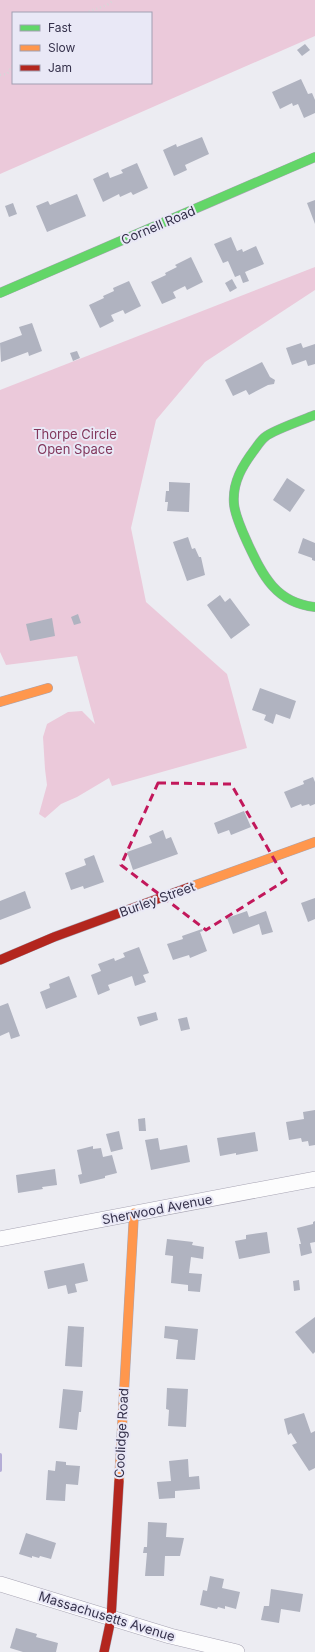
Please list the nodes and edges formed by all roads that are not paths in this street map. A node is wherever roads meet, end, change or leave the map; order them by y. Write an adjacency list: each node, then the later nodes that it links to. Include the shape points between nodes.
1 (315, 158): 2 (street, Cornell Road)
2 (0, 293)
3 (315, 414): 4 (street, via 265,436 242,466 236,483 234,504 259,568 272,587 287,599)
4 (315, 607)
5 (48, 688): 6 (street)
6 (0, 702)
7 (315, 842): 8 (street, Burley Street, via 54,937)
8 (0, 960)
9 (315, 1180): 10 (street, Sherwood Avenue)
10 (134, 1213): 11 (street, Sherwood Avenue); 13 (street, Coolidge Road)
11 (0, 1239)
12 (0, 1584): 13 (street, Massachusetts Avenue)
13 (111, 1619): 14 (street, Coolidge Road); 15 (street, Massachusetts Avenue)
14 (104, 1652)
15 (237, 1652)

